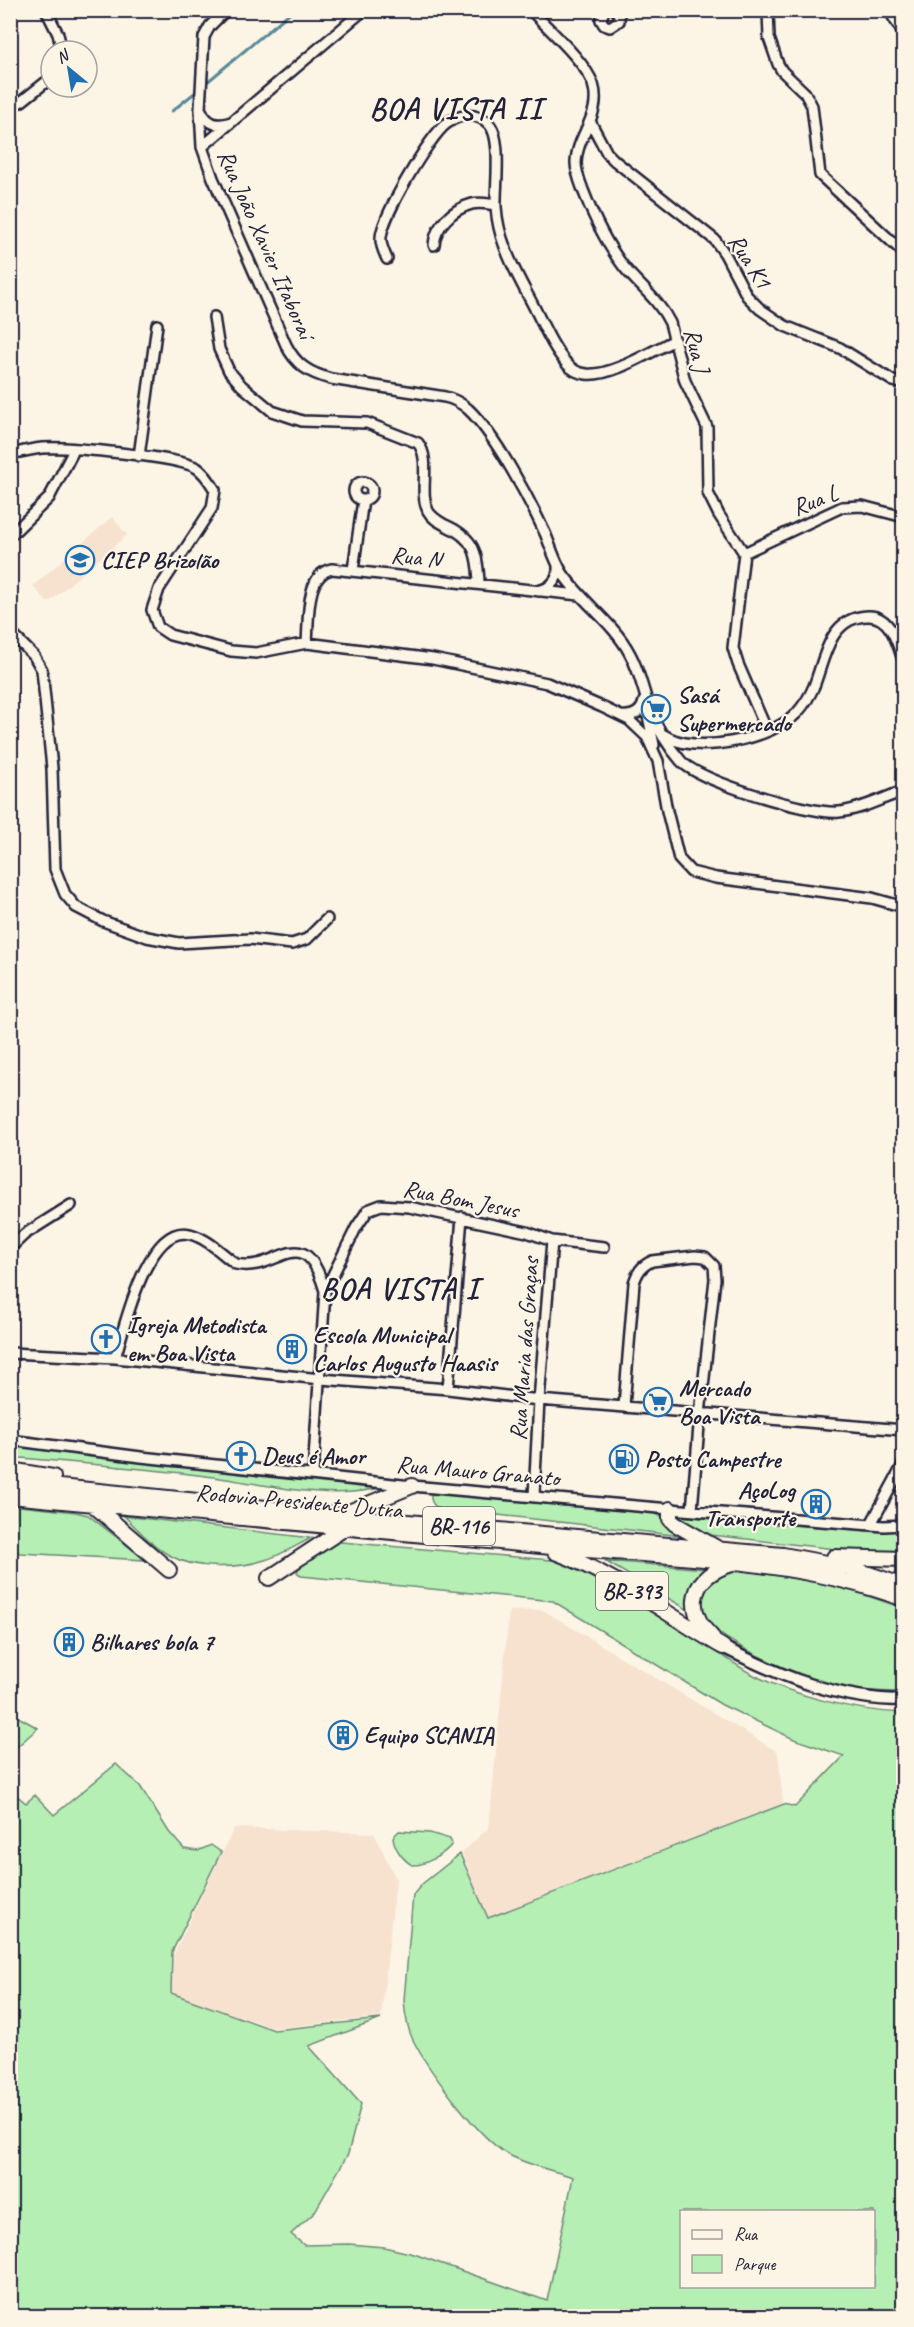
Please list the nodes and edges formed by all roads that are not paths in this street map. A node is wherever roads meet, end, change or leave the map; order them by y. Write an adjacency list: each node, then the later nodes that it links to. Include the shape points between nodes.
1 (46, 10): 13 (street)
2 (226, 10): 16 (street, Rua João Xavier Itaboraí, via 204,37)
3 (364, 10): 17 (street)
4 (531, 10): 18 (street, Rua J, via 589,76 594,94)
5 (591, 10): 11 (street)
6 (604, 10): 11 (street, via 600,18)
7 (616, 10): 11 (street, via 616,25)
8 (768, 10): 22 (street, via 769,38 777,64 812,106 820,175)
9 (889, 10): 10 (street)
10 (900, 20): 12 (street)
11 (603, 24)
12 (903, 35)
13 (59, 39)
14 (39, 88): 15 (street)
15 (10, 107)
16 (200, 108): 17 (street, via 212,123); 19 (street, Rua João Xavier Itaboraí)
17 (233, 122): 19 (street)
18 (591, 123): 26 (street, Rua J, via 577,157 584,192 618,259 662,307); 27 (street, Rua K1, via 615,161 721,246 747,296 760,309 785,326 840,348)
19 (202, 147): 35 (street, Rua João Xavier Itaboraí, via 286,345 301,366 331,379 433,394 462,404 499,450 538,519)
20 (496, 205): 21 (street, via 471,204 457,212 439,228); 23 (street, via 498,167 492,128 487,121 472,116 453,120 436,136 390,210 381,236); 26 (street, via 501,237 510,260 559,354 572,369 584,374 604,372)
21 (434, 245)
22 (903, 253)
23 (387, 259)
24 (214, 317): 37 (street, via 219,349 230,371 272,411 302,421 367,423 418,443 423,453 428,510 435,520 471,543 478,561)
25 (157, 325): 30 (street)
26 (675, 340): 34 (street, Rua J, via 688,392 707,428 708,493)
27 (903, 384)
28 (74, 450): 29 (street, via 43,448); 30 (street); 33 (street, via 49,498)
29 (10, 454)
30 (139, 456): 41 (street, via 198,468 214,490 212,508 157,595 152,610 158,627 180,639 231,651 256,653)
31 (363, 500): 36 (street)
32 (903, 517): 34 (street, Rua L, via 862,506 842,507)
33 (10, 536)
34 (744, 553): 46 (street, via 734,648)
35 (558, 566): 38 (street, via 554,582); 39 (street, Rua João Xavier Itaboraí)
36 (352, 570): 37 (street, Rua N); 41 (street, Rua N, via 332,569 317,576)
37 (479, 584): 38 (street, Rua N)
38 (536, 592): 39 (street, Rua N)
39 (579, 595): 43 (street, Rua João Xavier Itaboraí, via 623,642)
40 (10, 633): 54 (street, via 34,656 42,670 52,768 56,869 61,888 76,907 147,937 179,943 250,939 292,944 307,939)
41 (307, 643): 45 (street, via 433,658 547,683)
42 (903, 663): 46 (street, via 896,640 884,621 872,616 850,620 832,636 814,687 802,706 790,719)
43 (643, 685): 44 (street); 48 (street, Rua João Xavier Itaboraí)
44 (644, 700): 45 (street, via 637,713); 47 (street)
45 (622, 717): 47 (street); 51 (street, via 642,731)
46 (767, 731): 49 (street, via 730,742)
47 (652, 732): 50 (street); 51 (street)
48 (664, 737): 49 (street); 50 (street, Rua João Xavier Itaboraí)
49 (687, 744): 50 (street)
50 (678, 757): 51 (street); 52 (street, via 702,775 814,810 852,810)
51 (658, 760): 53 (street, via 676,849 682,864 691,872 872,898)
52 (903, 791)
53 (903, 907)
54 (327, 920)
55 (71, 1205): 59 (street)
56 (462, 1217): 57 (street, Rua Bom Jesus); 60 (street, Rua Bom Jesus, via 409,1207 374,1207 356,1228); 64 (street)
57 (552, 1241): 58 (street, Rua Bom Jesus); 65 (street, Rua Maria das Graças)
58 (604, 1247)
59 (10, 1248)
60 (325, 1291): 62 (street, via 311,1259 298,1252 242,1265 197,1237 180,1233 166,1239 148,1262); 63 (street, Rua Bom Jesus)
61 (10, 1353): 62 (street)
62 (115, 1358): 63 (street)
63 (321, 1379): 64 (street); 72 (street, Rua Bom Jesus)
64 (448, 1389): 65 (street)
65 (539, 1400): 66 (street); 76 (street, Rua Maria das Graças)
66 (624, 1406): 67 (street); 67 (street, via 634,1283 640,1269 652,1261 705,1257 714,1266 715,1279)
67 (700, 1414): 68 (street); 80 (street)
68 (903, 1430)
69 (10, 1440): 72 (street, Rua Mauro Granato)
70 (903, 1463): 82 (street)
71 (10, 1470): 77 (highway)
72 (313, 1474): 74 (street, Rua Mauro Granato)
73 (10, 1482): 77 (highway, Rodovia Presidente Dutra / BR-116)
74 (412, 1486): 76 (street, Rua Mauro Granato); 81 (highway)
75 (10, 1496): 78 (highway, Rodovia Presidente Dutra / BR-116)
76 (534, 1496): 79 (street, Rua Mauro Granato)
77 (176, 1498): 81 (highway, Rodovia Presidente Dutra / BR-116)
78 (92, 1503): 81 (highway, Rodovia Presidente Dutra / BR-116); 89 (highway)
79 (670, 1509): 80 (street, Rua Mauro Granato); 85 (highway, via 670,1519 675,1524)
80 (692, 1510): 82 (street, Rua Mauro Granato)
81 (343, 1521): 84 (highway, Rodovia Presidente Dutra / BR-116); 85 (highway, Rodovia Presidente Dutra / BR-116); 90 (highway)
82 (871, 1524): 83 (street, Rua Mauro Granato)
83 (903, 1525)
84 (537, 1546): 88 (highway, Rodovia Presidente Dutra / BR-116); 93 (highway, BR-393, via 616,1581)
85 (722, 1550): 86 (highway, Rodovia Presidente Dutra / BR-116)
86 (783, 1555): 87 (highway); 91 (highway, Rodovia Presidente Dutra / BR-116, via 848,1567)
87 (903, 1559)
88 (739, 1563): 92 (highway, Rodovia Presidente Dutra / BR-116, via 834,1577); 93 (highway, BR-393, via 710,1574 696,1593 697,1616)
89 (169, 1570)
90 (269, 1578)
91 (903, 1586)
92 (903, 1599)
93 (723, 1647): 94 (main road, BR-393, via 818,1688 850,1696)
94 (903, 1700)

